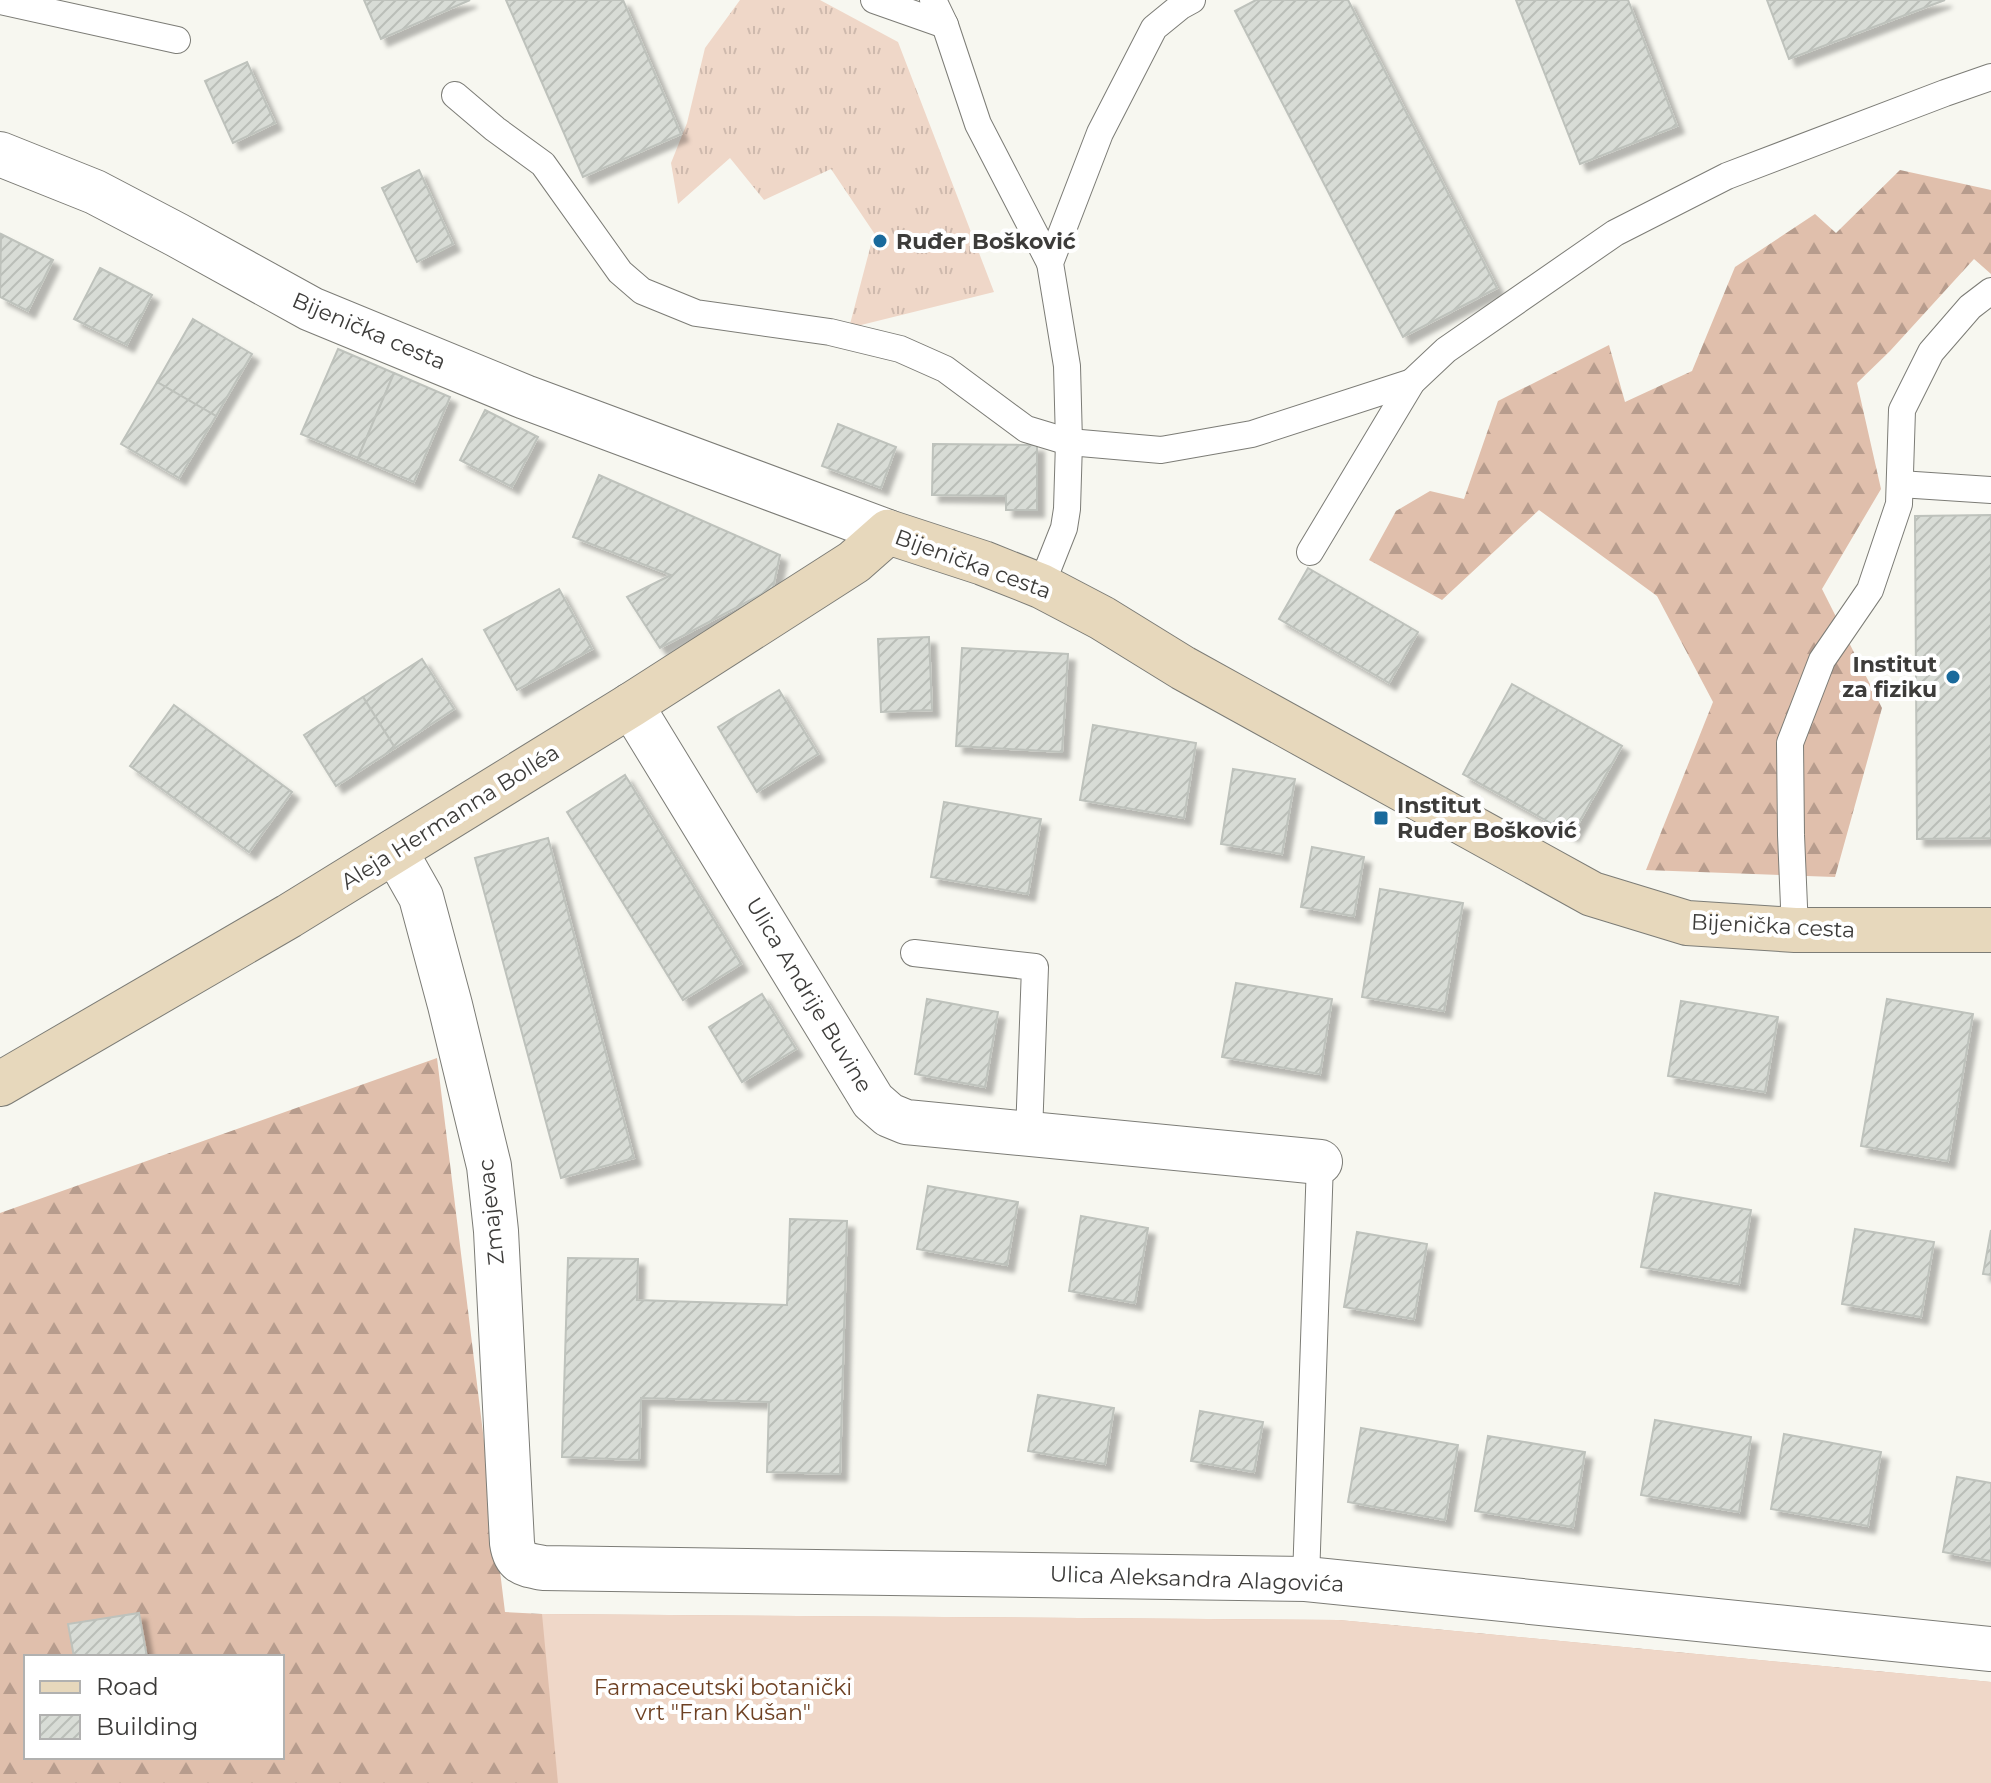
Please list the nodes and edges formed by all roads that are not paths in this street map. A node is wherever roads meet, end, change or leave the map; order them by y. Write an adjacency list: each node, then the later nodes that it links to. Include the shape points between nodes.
1 (874, 0): 5 (lane)
2 (933, 0): 5 (lane)
3 (1192, 0): 10 (lane, via 1154,28 1100,133)
4 (0, 1): 6 (lane)
5 (945, 25): 10 (lane, via 978,124)
6 (177, 40)
7 (1991, 77): 12 (lane, via 1727,176 1615,233 1446,350)
8 (455, 95): 13 (lane, via 543,164 620,272 642,291 696,313 830,332 900,349 945,369 1026,429)
9 (0, 154): 16 (street, Bijenička cesta, via 95,192 311,309 525,397)
10 (1050, 263): 13 (lane, via 1067,366)
11 (1991, 291): 14 (lane, via 1931,352 1902,410)
12 (1412, 382): 13 (lane, via 1252,434 1161,450); 17 (lane)
13 (1069, 442): 18 (lane, via 1066,519)
14 (1900, 484): 15 (lane); 21 (lane, via 1899,504 1870,590 1822,660 1790,743)
15 (1991, 490)
16 (888, 532): 18 (main road, Bijenička cesta); 19 (main road, Aleja Hermanna Bolléa, via 854,562)
17 (1310, 552)
18 (1041, 586): 21 (main road, Bijenička cesta, via 1592,894 1687,923)
19 (631, 705): 20 (main road, Aleja Hermanna Bolléa); 25 (street, Ulica Andrije Buvine, via 873,1101 906,1122)
20 (395, 851): 24 (main road, Aleja Hermanna Bolléa); 27 (street, Zmajevac, via 421,897 489,1166 513,1551 519,1561)
21 (1795, 930): 22 (main road, Bijenička cesta)
22 (1991, 930)
23 (914, 953): 25 (lane, via 1035,967)
24 (2, 1078)
25 (1029, 1134): 26 (street, Ulica Andrije Buvine)
26 (1320, 1162): 28 (lane)
27 (543, 1568): 28 (street, Ulica Aleksandra Alagovića)
28 (1306, 1579): 29 (street, Ulica Aleksandra Alagovića)
29 (1991, 1649)

